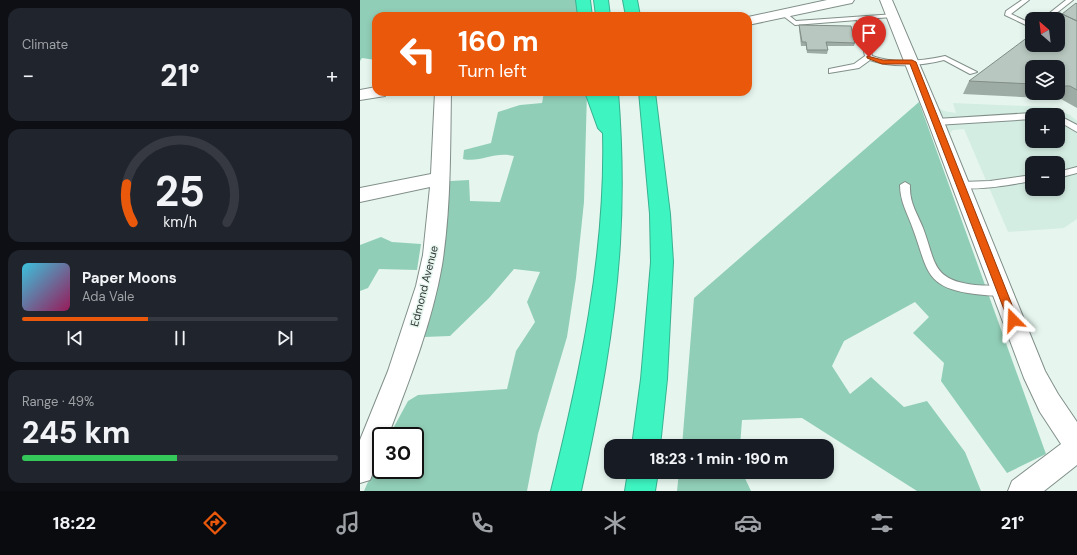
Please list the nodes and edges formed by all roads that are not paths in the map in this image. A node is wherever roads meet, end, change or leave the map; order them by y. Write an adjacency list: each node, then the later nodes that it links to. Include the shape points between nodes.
1 (583, 0): 8 (highway)
2 (602, 0): 9 (highway)
3 (630, 0): 10 (highway)
4 (846, 0): 12 (street)
5 (1026, 0): 15 (lane, via 1008,12 1008,15)
6 (1070, 0): 11 (lane)
7 (890, 7): 13 (lane); 17 (street)
8 (584, 12)
9 (603, 12)
10 (632, 12)
11 (1054, 12)
12 (784, 14): 13 (lane, via 795,23); 14 (street)
13 (860, 18): 16 (lane)
14 (752, 20)
15 (1025, 23)
16 (869, 57): 17 (lane, via 882,62); 18 (lane, via 856,66)
17 (912, 62): 19 (lane, via 945,58); 27 (street)
18 (832, 71)
19 (973, 72)
20 (372, 93): 21 (street)
21 (360, 95)
22 (443, 96): 33 (street, Edmond Avenue)
23 (594, 96): 30 (highway)
24 (610, 96): 30 (highway)
25 (647, 96): 39 (highway, via 660,214 662,262 655,371)
26 (1025, 116): 27 (lane)
27 (936, 122): 36 (street)
28 (1065, 122): 29 (lane)
29 (1077, 129)
30 (613, 142): 44 (highway, via 609,258 600,325 585,410)
31 (1077, 170): 32 (lane)
32 (1065, 173)
33 (440, 179): 37 (street); 42 (street, Edmond Avenue, via 433,257 425,290 396,382)
34 (1025, 179): 36 (lane)
35 (905, 185): 38 (lane, via 904,196 929,265 936,275 950,283 971,289)
36 (961, 185): 38 (street)
37 (360, 195)
38 (1002, 291): 40 (street, via 1036,378 1049,403)
39 (647, 439)
40 (1077, 444)
41 (1077, 448): 46 (street)
42 (360, 470)
43 (642, 479): 45 (highway)
44 (566, 491)
45 (640, 491)
46 (1022, 491)

